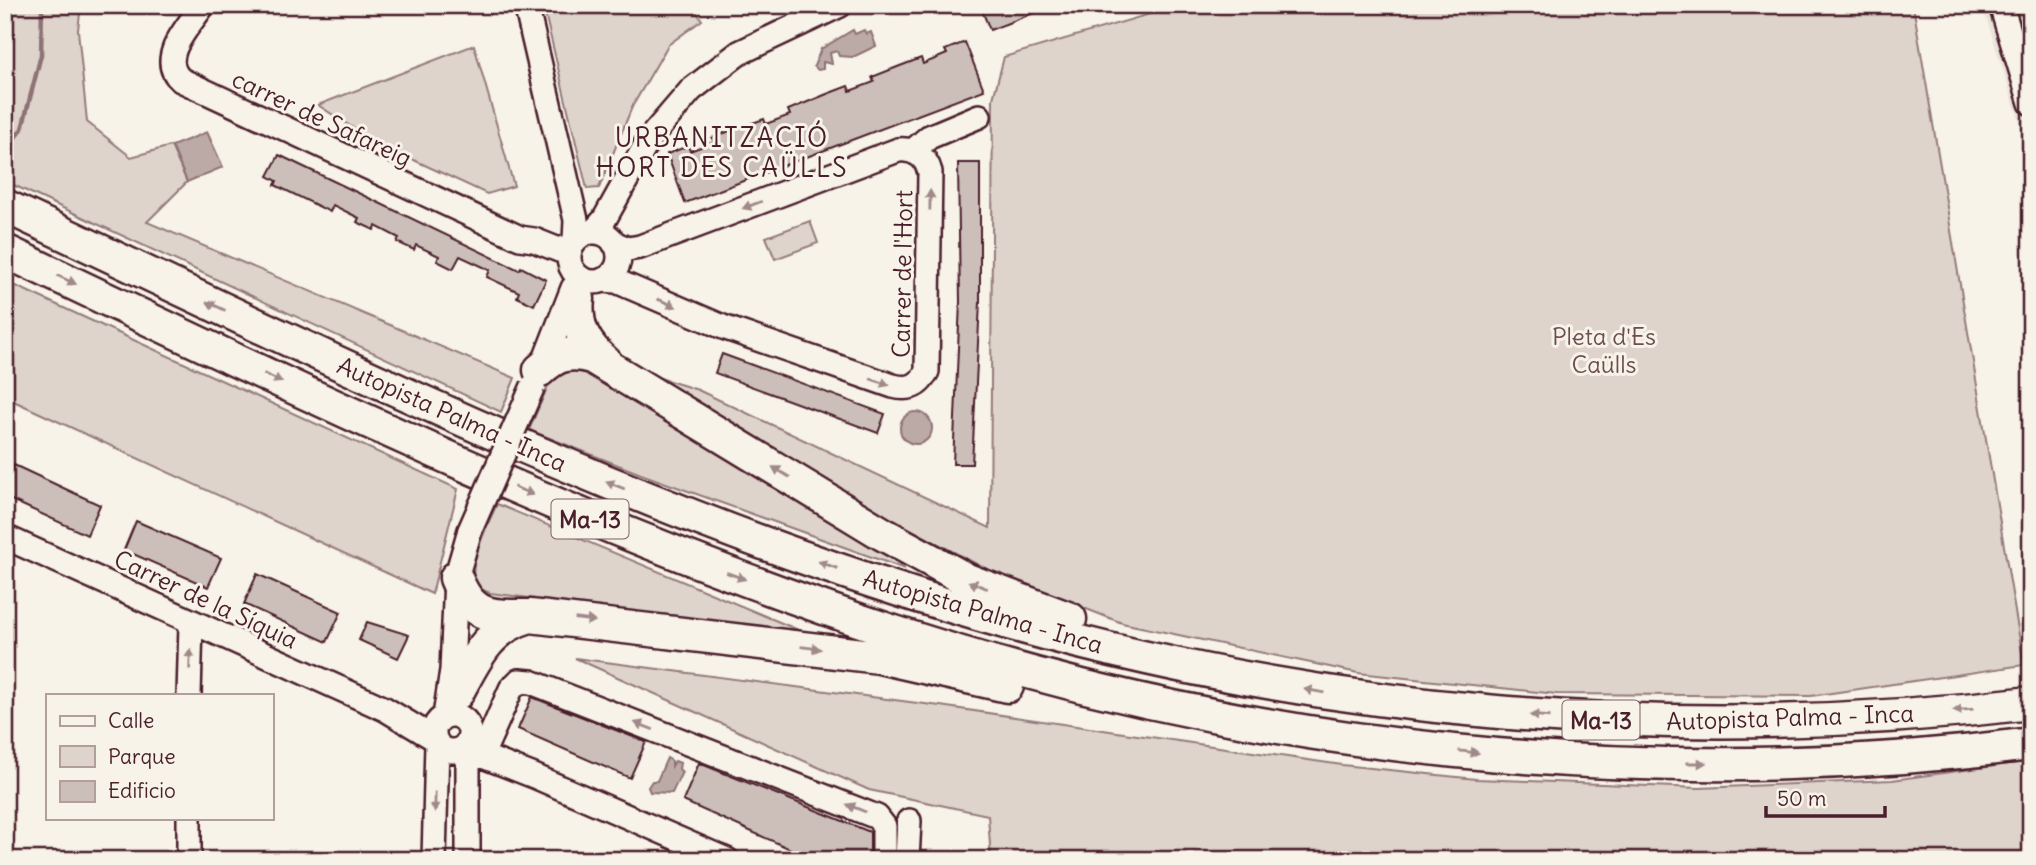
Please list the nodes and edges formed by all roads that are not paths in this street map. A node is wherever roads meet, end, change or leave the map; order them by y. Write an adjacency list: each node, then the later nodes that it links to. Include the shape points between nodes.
1 (203, 5): 12 (street, carrer de Safareig, via 172,56 174,72 181,80)
2 (526, 5): 11 (street)
3 (841, 5): 11 (street, via 757,44 708,76 649,139 626,181 611,228)
4 (2001, 5): 6 (street)
5 (2018, 5): 6 (street)
6 (2012, 41): 7 (street)
7 (2031, 103)
8 (979, 116): 9 (street, via 929,137)
9 (913, 151): 11 (street, Carrer de l'Hort, one-way to 11, via 898,150 640,247 628,249); 14 (street, Carrer de l'Hort, one-way to 9, via 616,281 723,327 892,387 916,386 928,365 930,172 925,159)
10 (5, 206): 21 (highway, Autopista Palma - Inca / Ma-13, one-way to 10, via 980,615 677,510 419,401)
11 (590, 237): 12 (street, carrer de Safareig, via 559,250); 14 (street, via 569,259); 14 (street, via 618,261 613,272)
12 (520, 238): 14 (street, carrer de Safareig)
13 (5, 251): 24 (highway, Autopista Palma - Inca / Ma-13, one-way to 24, via 366,421 662,548 915,638 1045,676)
14 (585, 280): 15 (highway, via 577,312 582,335); 16 (street)
15 (613, 369): 16 (highway, via 576,353 556,357); 21 (highway, one-way to 15, via 1144,640 1053,614 967,580)
16 (537, 378): 18 (street, bridge, via 470,530)
17 (5, 537): 20 (street, Carrer de la Síquia)
18 (456, 578): 19 (highway, via 468,602 483,612); 25 (street)
19 (530, 616): 24 (highway, one-way to 24, via 879,657 1131,715); 25 (highway, via 501,628 476,655)
20 (191, 624): 22 (street, one-way to 20); 25 (street, Carrer de la Síquia, via 385,709)
21 (1175, 665): 23 (highway, Autopista Palma - Inca / Ma-13, one-way to 21, via 1811,720 1570,719 1333,695)
22 (189, 694)
23 (2031, 702)
24 (1202, 713): 26 (highway, Autopista Palma - Inca / Ma-13, one-way to 26, via 1402,744 1644,763 1804,762)
25 (454, 722): 30 (street, one-way to 30); 31 (street, via 468,761); 32 (street, Carrer de la Síquia, via 534,776); 33 (street, one-way to 25, via 884,826 877,817 531,682 519,681)
26 (2031, 744)
27 (189, 820): 29 (street)
28 (909, 821): 34 (street)
29 (189, 860)
30 (434, 860)
31 (468, 860)
32 (727, 860)
33 (884, 860)
34 (907, 860)

